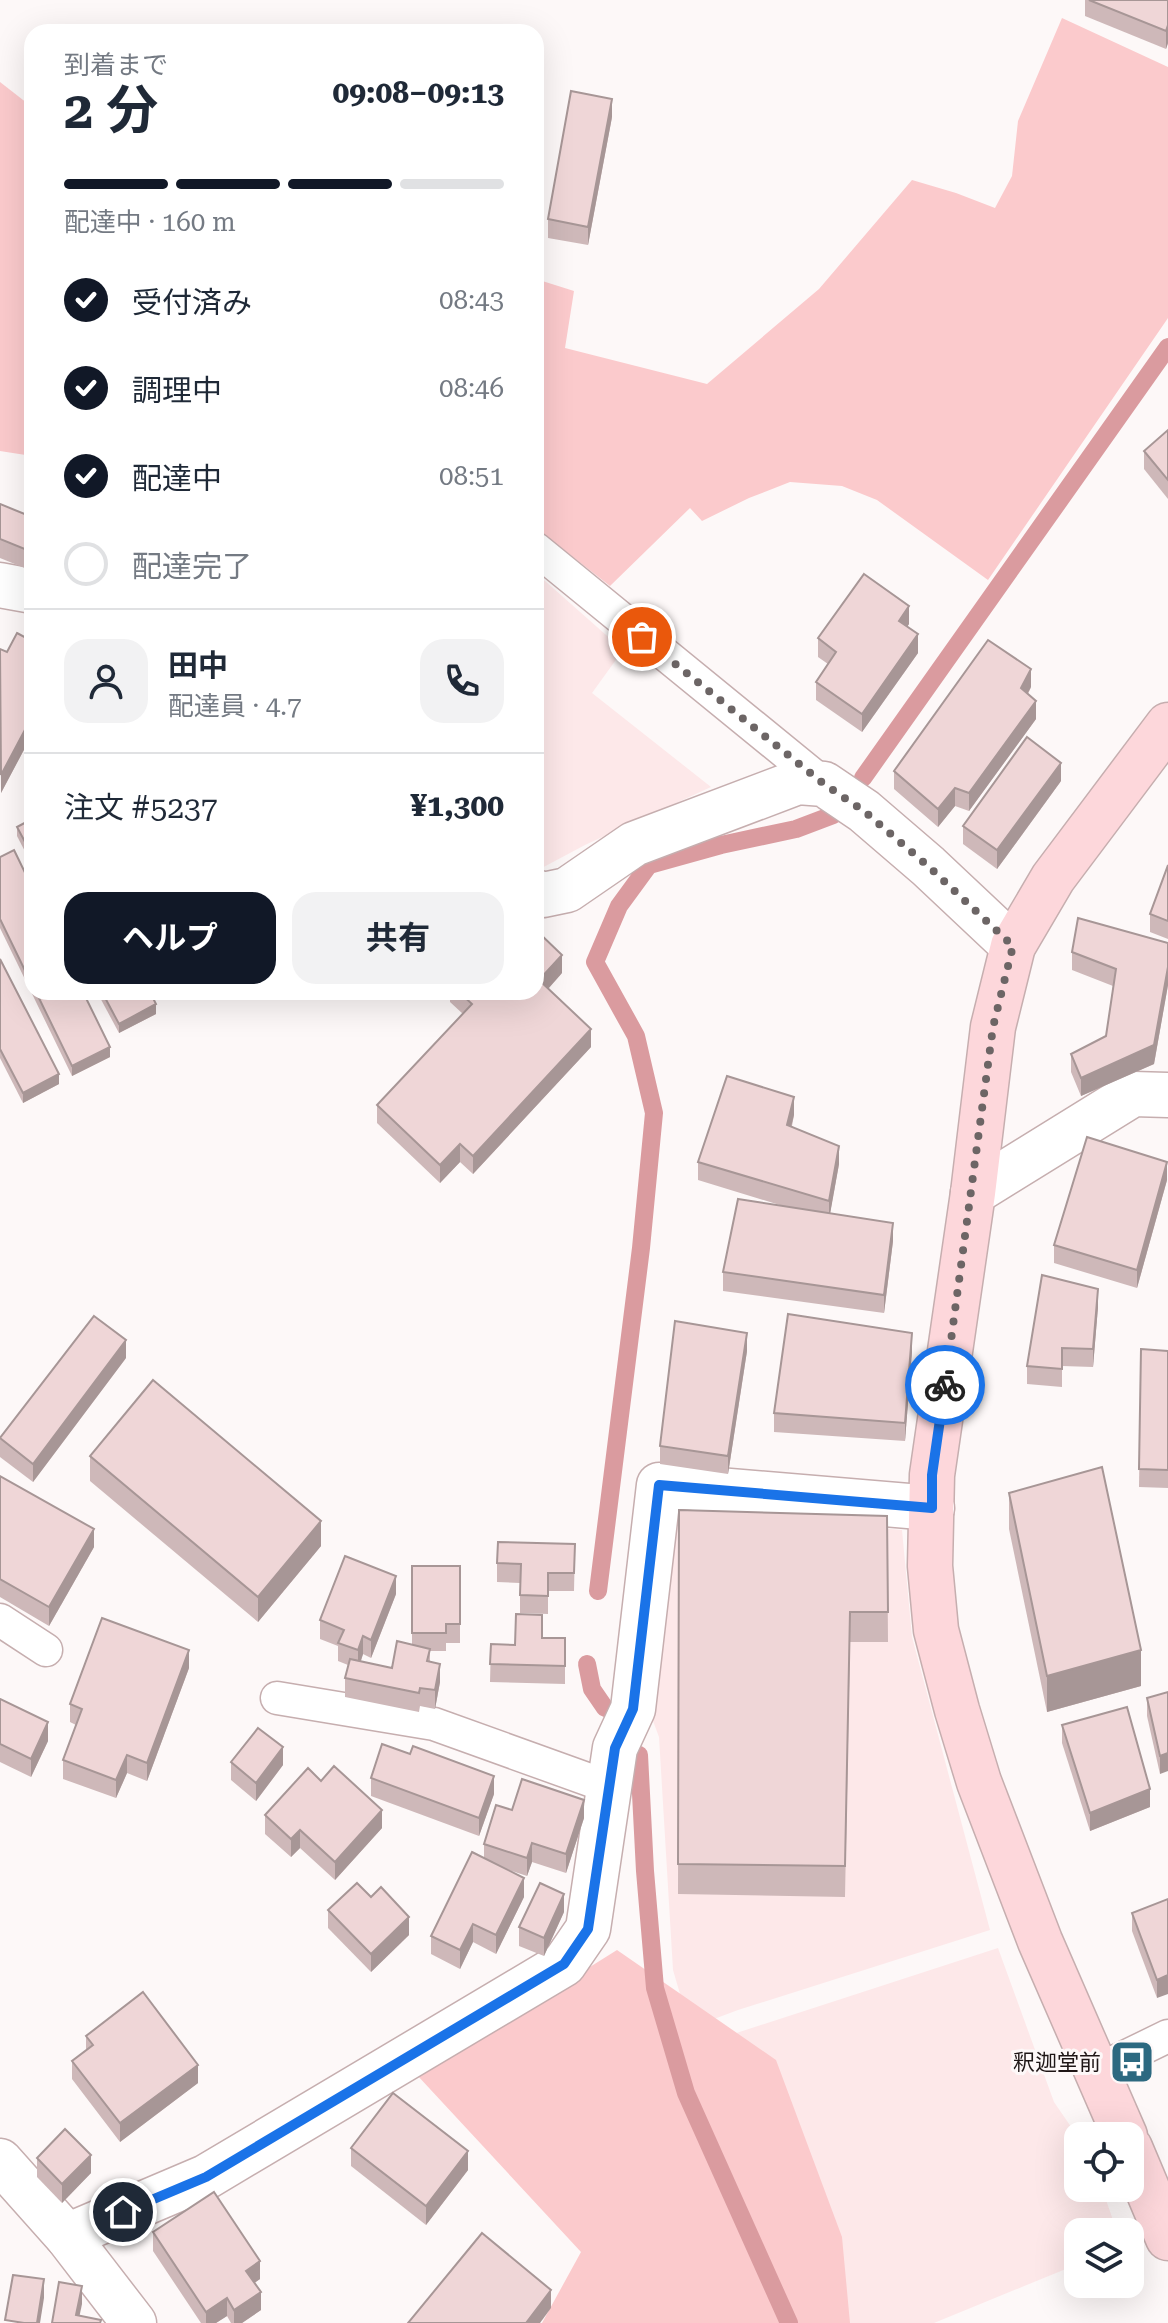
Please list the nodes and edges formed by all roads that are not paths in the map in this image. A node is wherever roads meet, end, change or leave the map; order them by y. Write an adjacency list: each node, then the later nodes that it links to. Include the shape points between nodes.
1 (544, 556): 5 (lane)
2 (0, 585): 3 (street)
3 (24, 590)
4 (1168, 725): 7 (street, via 1053,878)
5 (824, 784): 6 (street, via 798,782 634,844 567,890); 7 (street, via 864,811)
6 (544, 895)
7 (1013, 946): 9 (street, via 993,1027)
8 (1168, 1095): 9 (street, via 1133,1094)
9 (973, 1193): 10 (street, via 932,1475)
10 (932, 1508): 14 (street, via 659,1485 633,1709 615,1748); 16 (street, via 936,1630 957,1710 1029,1912)
11 (0, 1620): 12 (lane)
12 (46, 1650)
13 (277, 1698): 14 (lane, via 434,1724)
14 (609, 1787): 21 (street, via 588,1929 564,1964 206,2177)
15 (1168, 2036): 16 (lane)
16 (1096, 2071): 17 (street)
17 (1119, 2122)
18 (0, 2161): 20 (street)
19 (1144, 2181): 22 (street)
20 (15, 2201): 21 (street)
21 (67, 2236): 23 (street)
22 (1168, 2238)
23 (134, 2323)

